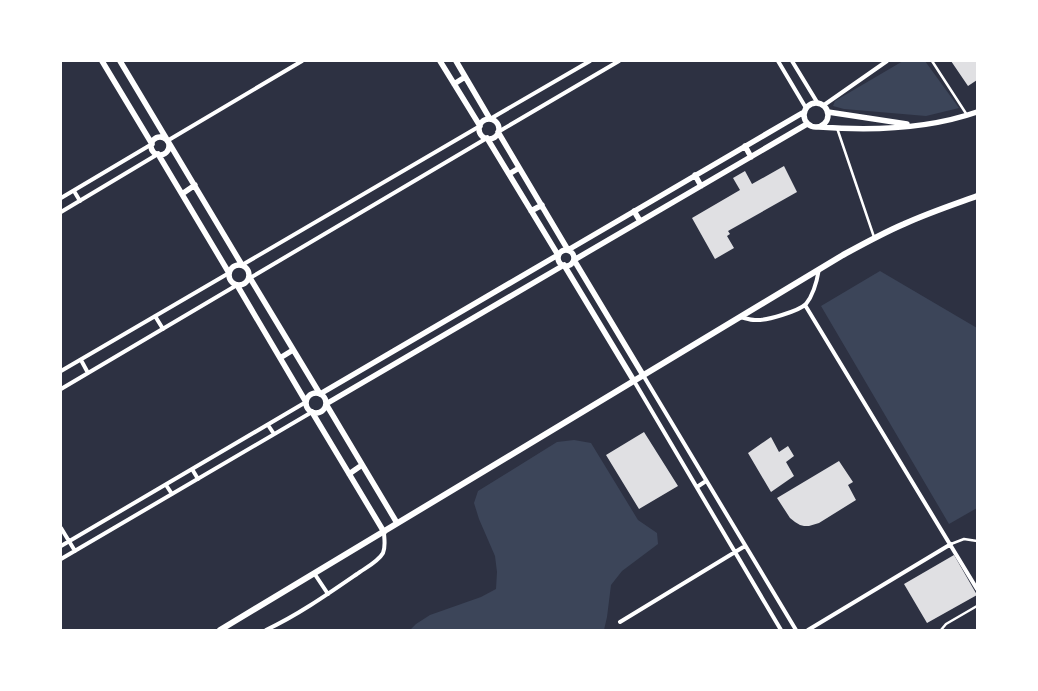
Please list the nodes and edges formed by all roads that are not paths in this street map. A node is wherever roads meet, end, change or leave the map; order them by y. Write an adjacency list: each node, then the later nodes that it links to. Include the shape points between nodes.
1 (102, 61): 29 (street)
2 (120, 61): 28 (street)
3 (302, 61): 28 (street)
4 (440, 61): 13 (street)
5 (456, 61): 12 (street)
6 (590, 61): 20 (street)
7 (619, 61): 26 (street)
8 (778, 61): 16 (street)
9 (792, 61): 14 (street)
10 (888, 61): 15 (street)
11 (932, 61): 19 (lane)
12 (465, 77): 13 (street); 20 (street)
13 (454, 84): 23 (street)
14 (817, 102): 15 (street); 16 (street, via 810,103)
15 (824, 104): 17 (street)
16 (805, 110): 21 (street); 30 (street)
17 (828, 112): 22 (street); 24 (street, via 827,121)
18 (977, 112): 19 (street)
19 (968, 115): 22 (street)
20 (490, 119): 23 (street, via 483,121); 26 (street, via 497,124)
21 (807, 124): 24 (street); 32 (street)
22 (916, 125): 25 (street)
23 (480, 126): 27 (street, via 480,132); 52 (street)
24 (819, 127): 25 (street)
25 (837, 128): 48 (lane)
26 (498, 132): 27 (street, via 495,136); 33 (street)
27 (487, 138): 34 (street); 56 (street)
28 (167, 140): 29 (street, via 160,137); 31 (street, via 168,150); 36 (street)
29 (152, 144): 31 (street); 38 (street)
30 (745, 146): 32 (street); 35 (street)
31 (158, 154): 39 (street); 42 (street)
32 (751, 157): 37 (street)
33 (519, 168): 34 (street); 43 (street)
34 (509, 174): 44 (street)
35 (695, 175): 37 (street); 45 (street)
36 (195, 186): 39 (street); 52 (street)
37 (701, 186): 47 (street)
38 (74, 190): 41 (street); 42 (street)
39 (182, 194): 55 (street)
40 (977, 196): 48 (main road, via 905,223)
41 (61, 198)
42 (80, 201): 46 (street)
43 (542, 205): 44 (street); 49 (street)
44 (531, 211): 50 (street)
45 (634, 211): 47 (street); 49 (street)
46 (61, 212)
47 (640, 221): 51 (street)
48 (874, 238): 54 (main road)
49 (568, 250): 50 (street, via 561,251); 51 (street, via 574,254)
50 (558, 255): 53 (street, via 558,260); 58 (street)
51 (574, 260): 53 (street); 60 (street)
52 (242, 265): 55 (street, via 233,267); 56 (street, via 248,268)
53 (564, 266): 61 (street); 62 (street)
54 (819, 269): 59 (street, via 815,288); 64 (main road)
55 (229, 273): 57 (street, via 230,279); 63 (street)
56 (250, 278): 57 (street, via 243,285); 67 (street)
57 (237, 286): 65 (street); 69 (street)
58 (480, 301): 61 (street); 66 (street)
59 (805, 304): 64 (street, via 772,318 755,320); 95 (street)
60 (602, 307): 62 (street); 73 (street)
61 (486, 311): 68 (street)
62 (593, 313): 74 (street)
63 (155, 316): 65 (street); 70 (street)
64 (740, 317): 73 (main road)
65 (163, 329): 72 (street)
66 (401, 347): 68 (street); 76 (street)
67 (293, 350): 69 (street); 76 (street)
68 (407, 357): 78 (street)
69 (280, 358): 77 (street)
70 (80, 360): 71 (street); 72 (street)
71 (61, 371)
72 (88, 373): 75 (street)
73 (643, 375): 74 (main road); 86 (street)
74 (634, 381): 88 (street); 90 (main road)
75 (61, 389)
76 (320, 394): 77 (street, via 311,395); 78 (street)
77 (306, 402): 79 (street); 80 (street)
78 (326, 404): 79 (street, via 321,412); 82 (street)
79 (312, 412): 81 (street); 84 (street)
80 (268, 424): 81 (street); 83 (street)
81 (274, 434): 85 (street)
82 (362, 465): 84 (street); 90 (street)
83 (192, 469): 85 (street); 87 (street)
84 (349, 474): 92 (street)
85 (198, 479): 89 (street)
86 (706, 481): 88 (street); 97 (street)
87 (166, 485): 89 (street); 93 (street)
88 (697, 487): 100 (street)
89 (172, 494): 99 (street)
90 (397, 523): 92 (main road)
91 (61, 528): 93 (street)
92 (384, 532): 102 (main road); 104 (street, via 383,553)
93 (69, 541): 96 (street); 99 (street)
94 (977, 541): 95 (lane, via 964,539)
95 (951, 544): 103 (street); 111 (street)
96 (61, 546)
97 (745, 546): 100 (street); 110 (street)
98 (61, 551): 101 (street)
99 (75, 551): 101 (street)
100 (735, 552): 106 (street); 109 (street)
101 (63, 558)
102 (314, 573): 104 (street); 107 (main road)
103 (977, 589)
104 (328, 594): 108 (street)
105 (977, 606): 112 (lane, via 946,624)
106 (620, 622)
107 (220, 630)
108 (266, 630)
109 (781, 630)
110 (796, 630)
111 (808, 630)
112 (941, 630)

